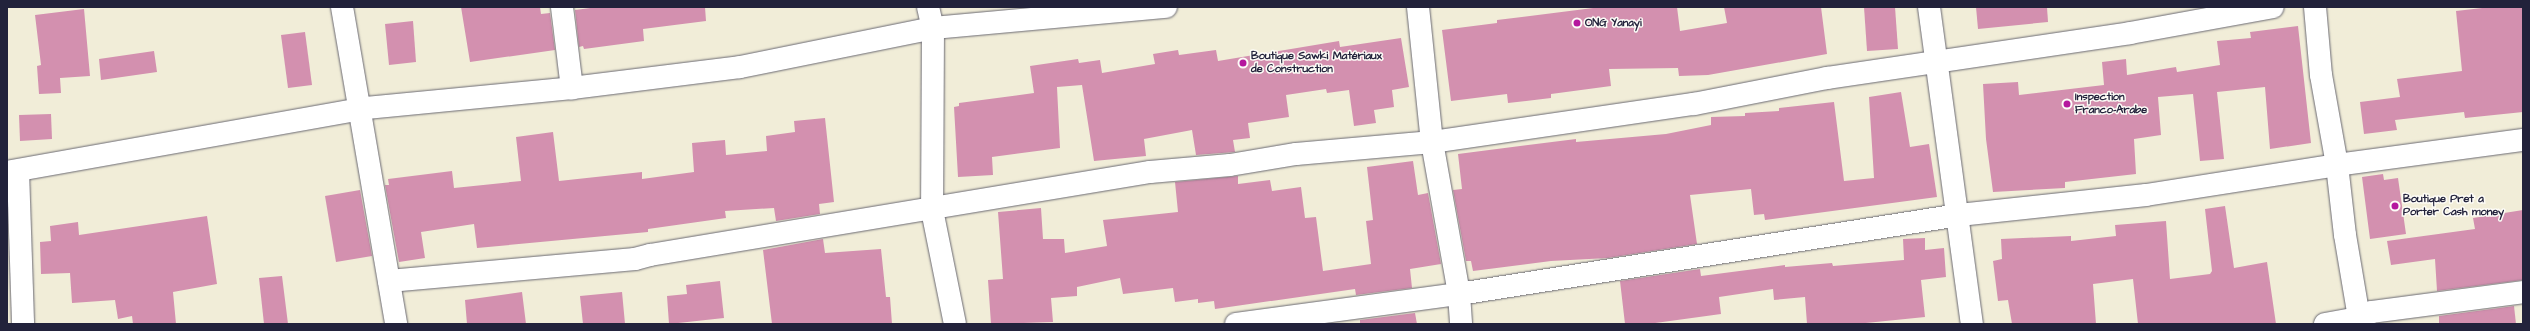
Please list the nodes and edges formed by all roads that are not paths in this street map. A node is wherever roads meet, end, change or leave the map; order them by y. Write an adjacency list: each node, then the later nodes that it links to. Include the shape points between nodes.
1 (342, 7): 13 (street)
2 (350, 7): 13 (street)
3 (562, 7): 12 (street)
4 (928, 7): 10 (street)
5 (1166, 7): 10 (street)
6 (1418, 7): 15 (street)
7 (1929, 7): 11 (street)
8 (2273, 7): 11 (street, via 2130,33)
9 (2315, 7): 16 (street, via 2320,75)
10 (933, 28): 12 (street, via 740,67); 18 (street)
11 (1938, 61): 15 (street, via 1827,78 1694,104); 19 (street)
12 (572, 88): 13 (street)
13 (362, 110): 17 (street); 20 (street)
14 (2523, 140): 16 (street)
15 (1432, 142): 18 (street, via 1296,154 1230,165 1150,172); 22 (street)
16 (2337, 165): 19 (street, via 2146,195); 23 (street)
17 (12, 171): 24 (street)
18 (932, 210): 20 (street, via 658,253 635,259); 26 (street)
19 (1959, 215): 22 (street); 29 (street)
20 (389, 281): 25 (street)
21 (2523, 292): 23 (street, via 2372,312)
22 (1458, 294): 27 (street); 28 (street)
23 (2359, 321): 30 (street)
24 (23, 324)
25 (396, 324)
26 (955, 324)
27 (1236, 324)
28 (1461, 324)
29 (1972, 324)
30 (2325, 324)

